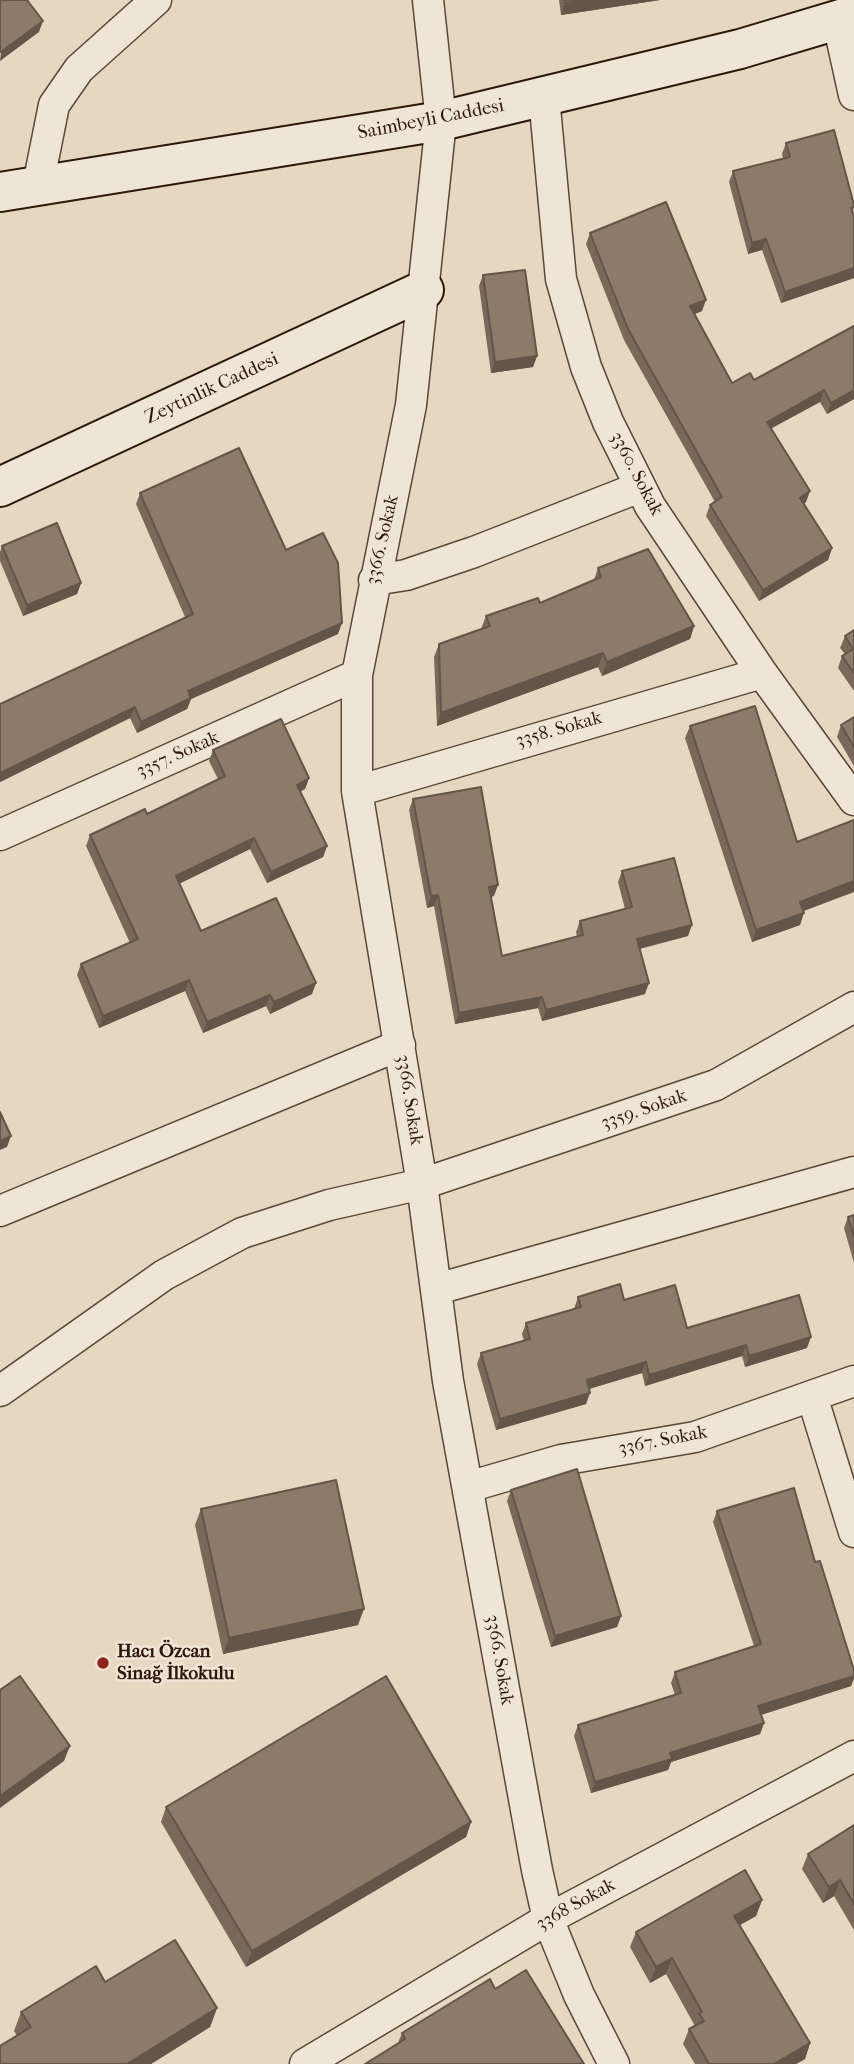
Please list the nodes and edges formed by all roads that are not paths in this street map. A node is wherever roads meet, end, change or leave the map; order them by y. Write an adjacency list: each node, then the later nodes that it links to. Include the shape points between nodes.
1 (156, 0): 7 (street, via 79,69 54,105)
2 (428, 0): 6 (street, 3366. Sokak)
3 (845, 16): 4 (street); 5 (main road, Saimbeyli Caddesi, via 740,49)
4 (854, 95)
5 (544, 97): 6 (main road, Saimbeyli Caddesi); 11 (street, 3360. Sokak, via 561,279 586,367)
6 (441, 121): 7 (main road, Saimbeyli Caddesi); 9 (street, 3366. Sokak)
7 (38, 185): 8 (main road, Saimbeyli Caddesi)
8 (0, 192)
9 (424, 290): 10 (main road, Zeytinlik Caddesi); 12 (street, 3366. Sokak, via 411,405)
10 (0, 487)
11 (640, 487): 12 (street, via 474,552 407,575); 13 (street, 3360. Sokak)
12 (374, 580): 14 (street, 3366. Sokak)
13 (762, 673): 15 (street, 3358. Sokak); 16 (street, 3360. Sokak)
14 (357, 675): 15 (street, 3366. Sokak); 17 (street, 3357. Sokak)
15 (357, 791): 19 (street, 3366. Sokak)
16 (854, 800)
17 (0, 835)
18 (854, 1007): 21 (street, 3359. Sokak, via 716,1085)
19 (400, 1045): 21 (street, 3366. Sokak); 22 (street)
20 (854, 1171): 23 (street)
21 (422, 1185): 23 (street, 3366. Sokak); 25 (street, 3359. Sokak, via 288,1217 208,1249 108,1313)
22 (0, 1211)
23 (436, 1289): 27 (street, 3366. Sokak)
24 (854, 1381): 26 (street, 3367. Sokak)
25 (0, 1391)
26 (812, 1396): 27 (street, 3367. Sokak, via 695,1437 561,1460); 28 (street)
27 (468, 1487): 30 (street, 3366. Sokak)
28 (854, 1532)
29 (854, 1756): 30 (street, 3368 Sokak)
30 (548, 1919): 31 (street, 3368 Sokak); 32 (street, 3366. Sokak)
31 (304, 2064)
32 (614, 2064)

